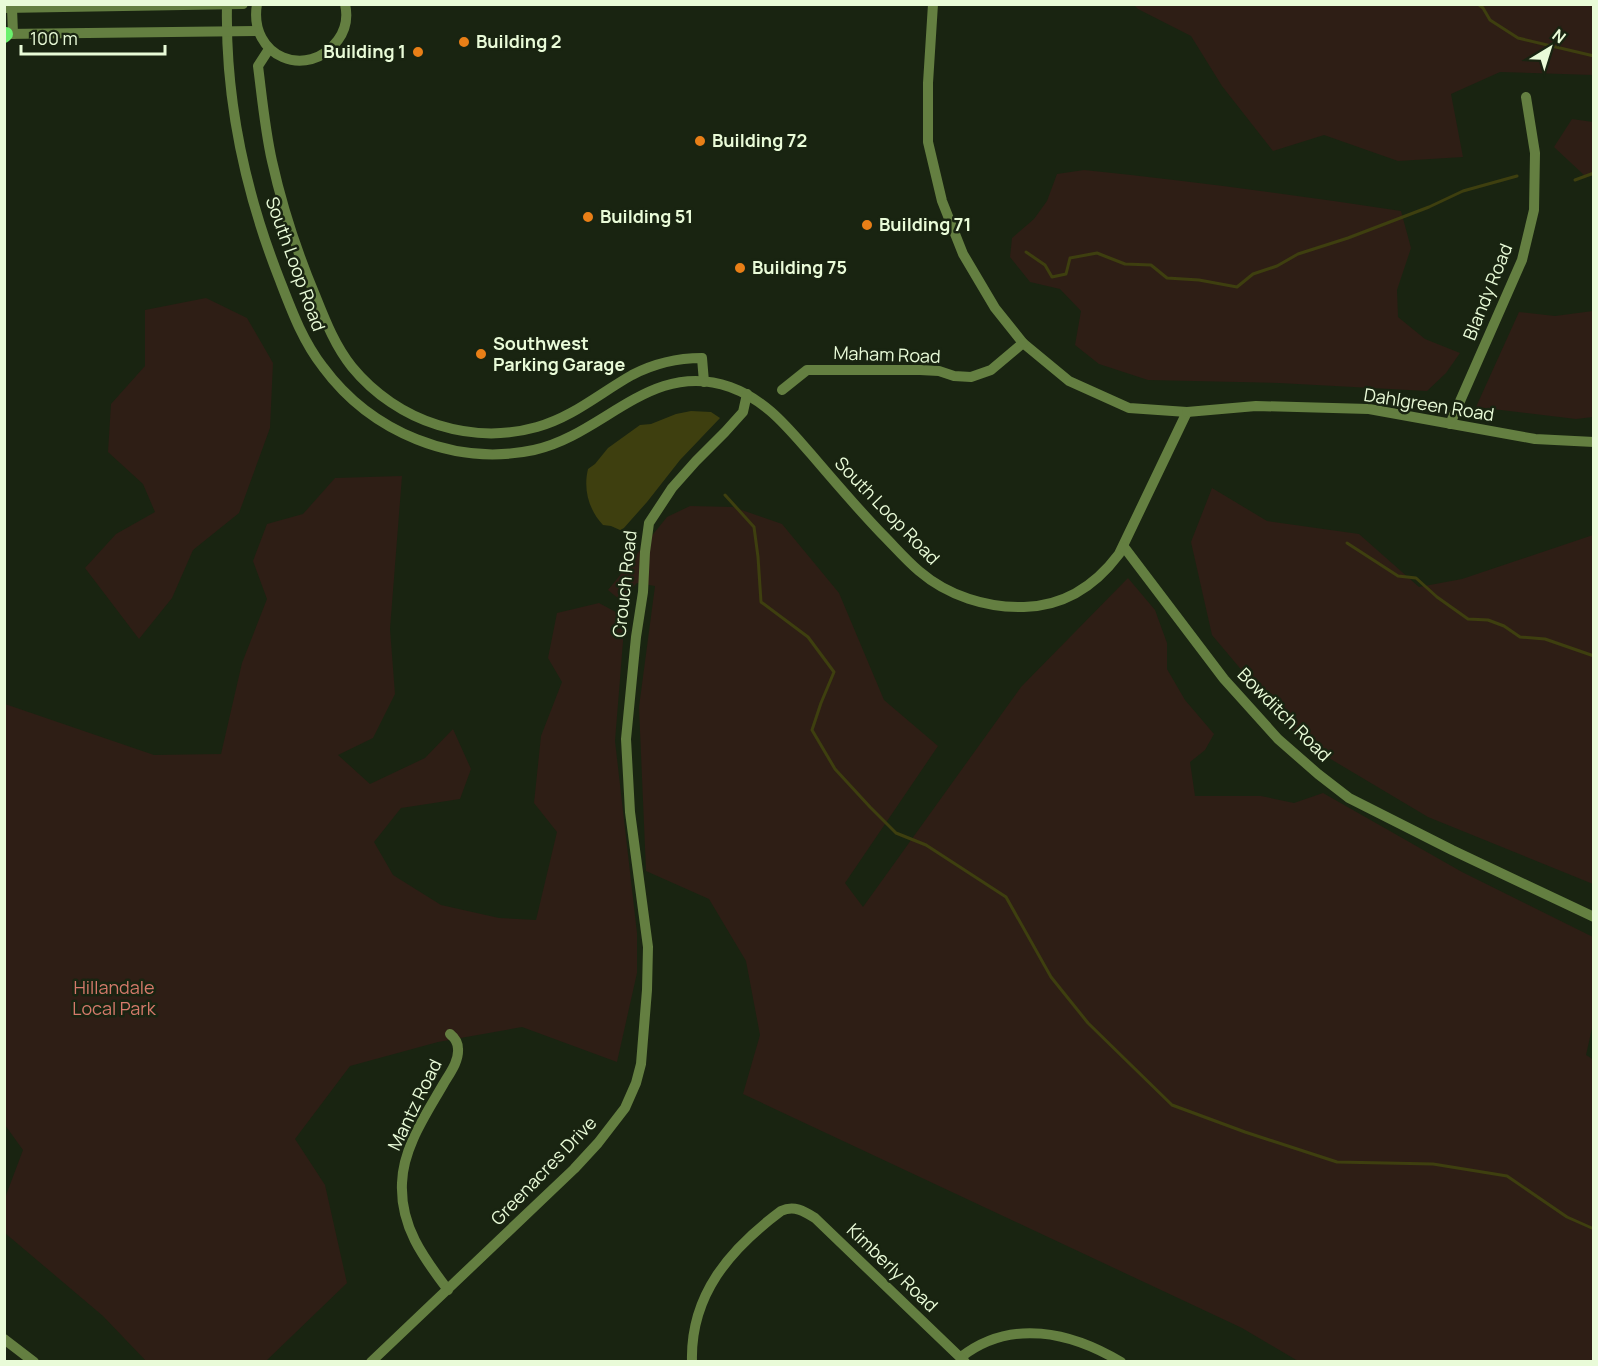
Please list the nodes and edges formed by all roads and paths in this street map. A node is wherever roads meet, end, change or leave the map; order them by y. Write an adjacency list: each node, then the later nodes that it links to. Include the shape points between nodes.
1 (243, 4): 5 (street)
2 (257, 4): 7 (street)
3 (345, 4): 10 (street, via 345,27 326,53 310,60 296,60)
4 (933, 4): 12 (street, Dahlgreen Road, via 928,141 942,201 963,254 995,308)
5 (227, 5): 6 (street); 8 (street, South Loop Road)
6 (8, 8): 9 (street)
7 (258, 31): 8 (street); 10 (street)
8 (227, 32): 9 (street); 13 (street, South Loop Road, via 241,150 271,257 309,347 335,382 374,416 431,445 460,452 506,454 568,439 648,391 673,383)
9 (7, 34)
10 (269, 49): 13 (street, South Loop Road, via 258,66 271,160 286,214 331,333 352,367 380,395 431,423 490,433 552,422 633,375 673,361 702,358)
11 (1526, 97): 17 (street, Blandy Road, via 1535,153 1534,210 1521,260)
12 (1023, 343): 14 (street, Maham Road, via 991,370 971,377 921,370 807,370); 16 (street, Dahlgreen Road, via 1069,381 1129,408)
13 (704, 382): 15 (street, South Loop Road)
14 (782, 390)
15 (747, 394): 19 (street, South Loop Road, via 776,415 861,513 920,572 957,595 998,606 1049,604 1080,591 1104,573); 20 (street, Crouch Road, via 742,412 672,488 649,523 626,740)
16 (1187, 412): 17 (street, Dahlgreen Road, via 1256,406 1369,409); 19 (street)
17 (1450, 424): 18 (street, Dahlgreen Road, via 1535,439)
18 (1593, 442)
19 (1124, 547): 21 (street, Bowditch Road, via 1224,679 1278,739 1318,774 1349,798)
20 (630, 812): 23 (street, Greenacres Drive, via 648,946 641,1064 636,1083 625,1108 598,1143)
21 (1593, 918)
22 (450, 1034): 23 (street, Mantz Road, via 459,1050 455,1063 415,1134 402,1183 411,1235)
23 (447, 1290): 27 (street, Greenacres Drive)
24 (4, 1340): 26 (street)
25 (963, 1359): 28 (street, Kimberly Road, via 815,1218 789,1209 781,1211 748,1239 707,1290 696,1318); 29 (street, via 972,1349 992,1339 1052,1334 1098,1348)
26 (34, 1362)
27 (371, 1362)
28 (692, 1362)
29 (1121, 1362)

